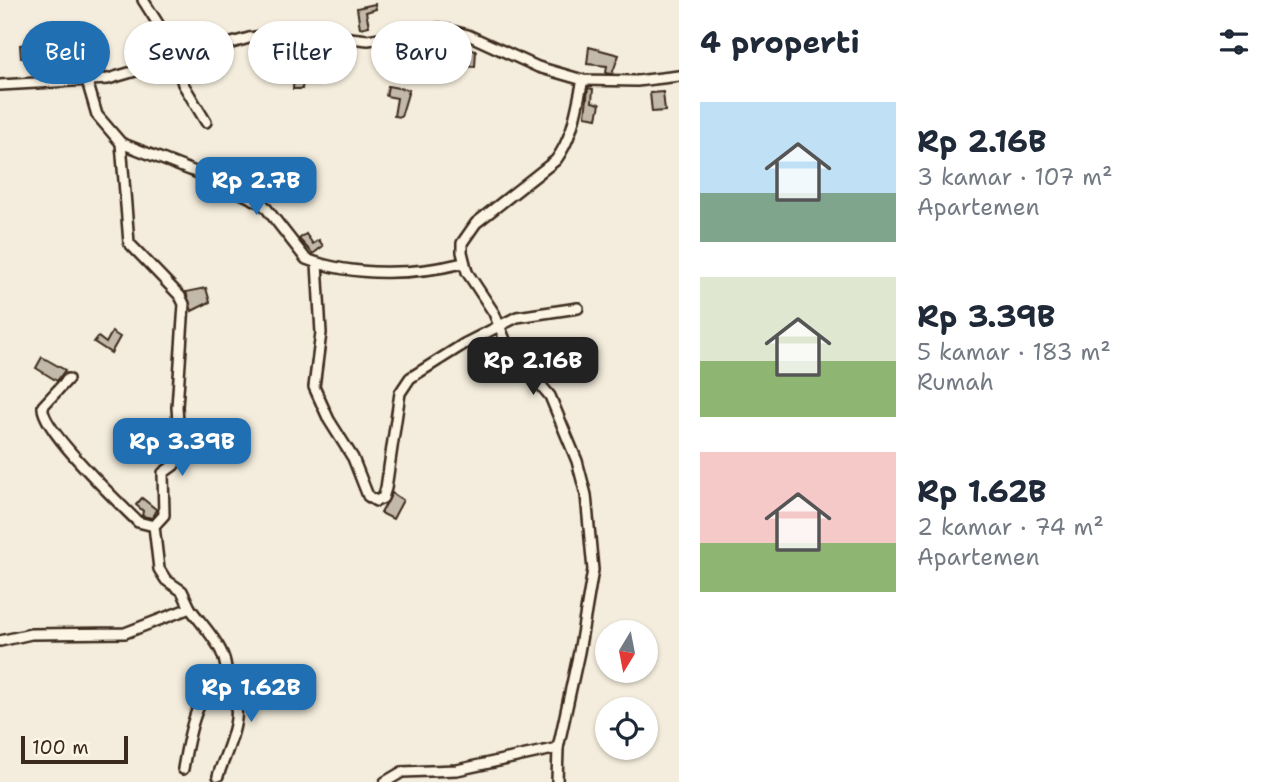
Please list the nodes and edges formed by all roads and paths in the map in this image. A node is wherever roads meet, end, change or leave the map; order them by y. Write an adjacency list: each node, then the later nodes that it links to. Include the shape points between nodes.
1 (143, 0): 2 (street)
2 (156, 21)
3 (234, 42): 5 (street, via 275,34 368,40 440,28)
4 (679, 76): 5 (street)
5 (583, 80): 13 (street, via 575,123 563,150 468,232 462,243)
6 (22, 84): 9 (street)
7 (88, 84): 11 (street, via 97,115)
8 (183, 84): 10 (street)
9 (0, 85)
10 (206, 122)
11 (121, 144): 12 (street, via 263,204 296,249); 17 (street, via 129,243 180,296 185,311 177,407 180,454 163,473 164,515)
12 (317, 263): 13 (street, via 410,272); 15 (street, via 321,333 314,387 368,496 376,501 383,498 386,488 404,384)
13 (463, 263): 15 (street)
14 (578, 309): 15 (street, via 529,314)
15 (500, 325): 21 (street, via 514,355 550,396 586,495 593,570)
16 (68, 379): 17 (street, via 43,407 44,418 138,522)
17 (154, 526): 18 (street, via 159,569 182,591)
18 (190, 608): 19 (street, via 125,633 30,634); 20 (street, via 224,657)
19 (0, 641)
20 (223, 681): 22 (street, via 203,696); 23 (street, via 237,718)
21 (558, 748): 24 (street, via 457,770 402,772); 25 (street)
22 (183, 769)
23 (218, 776)
24 (385, 782)
25 (557, 782)

